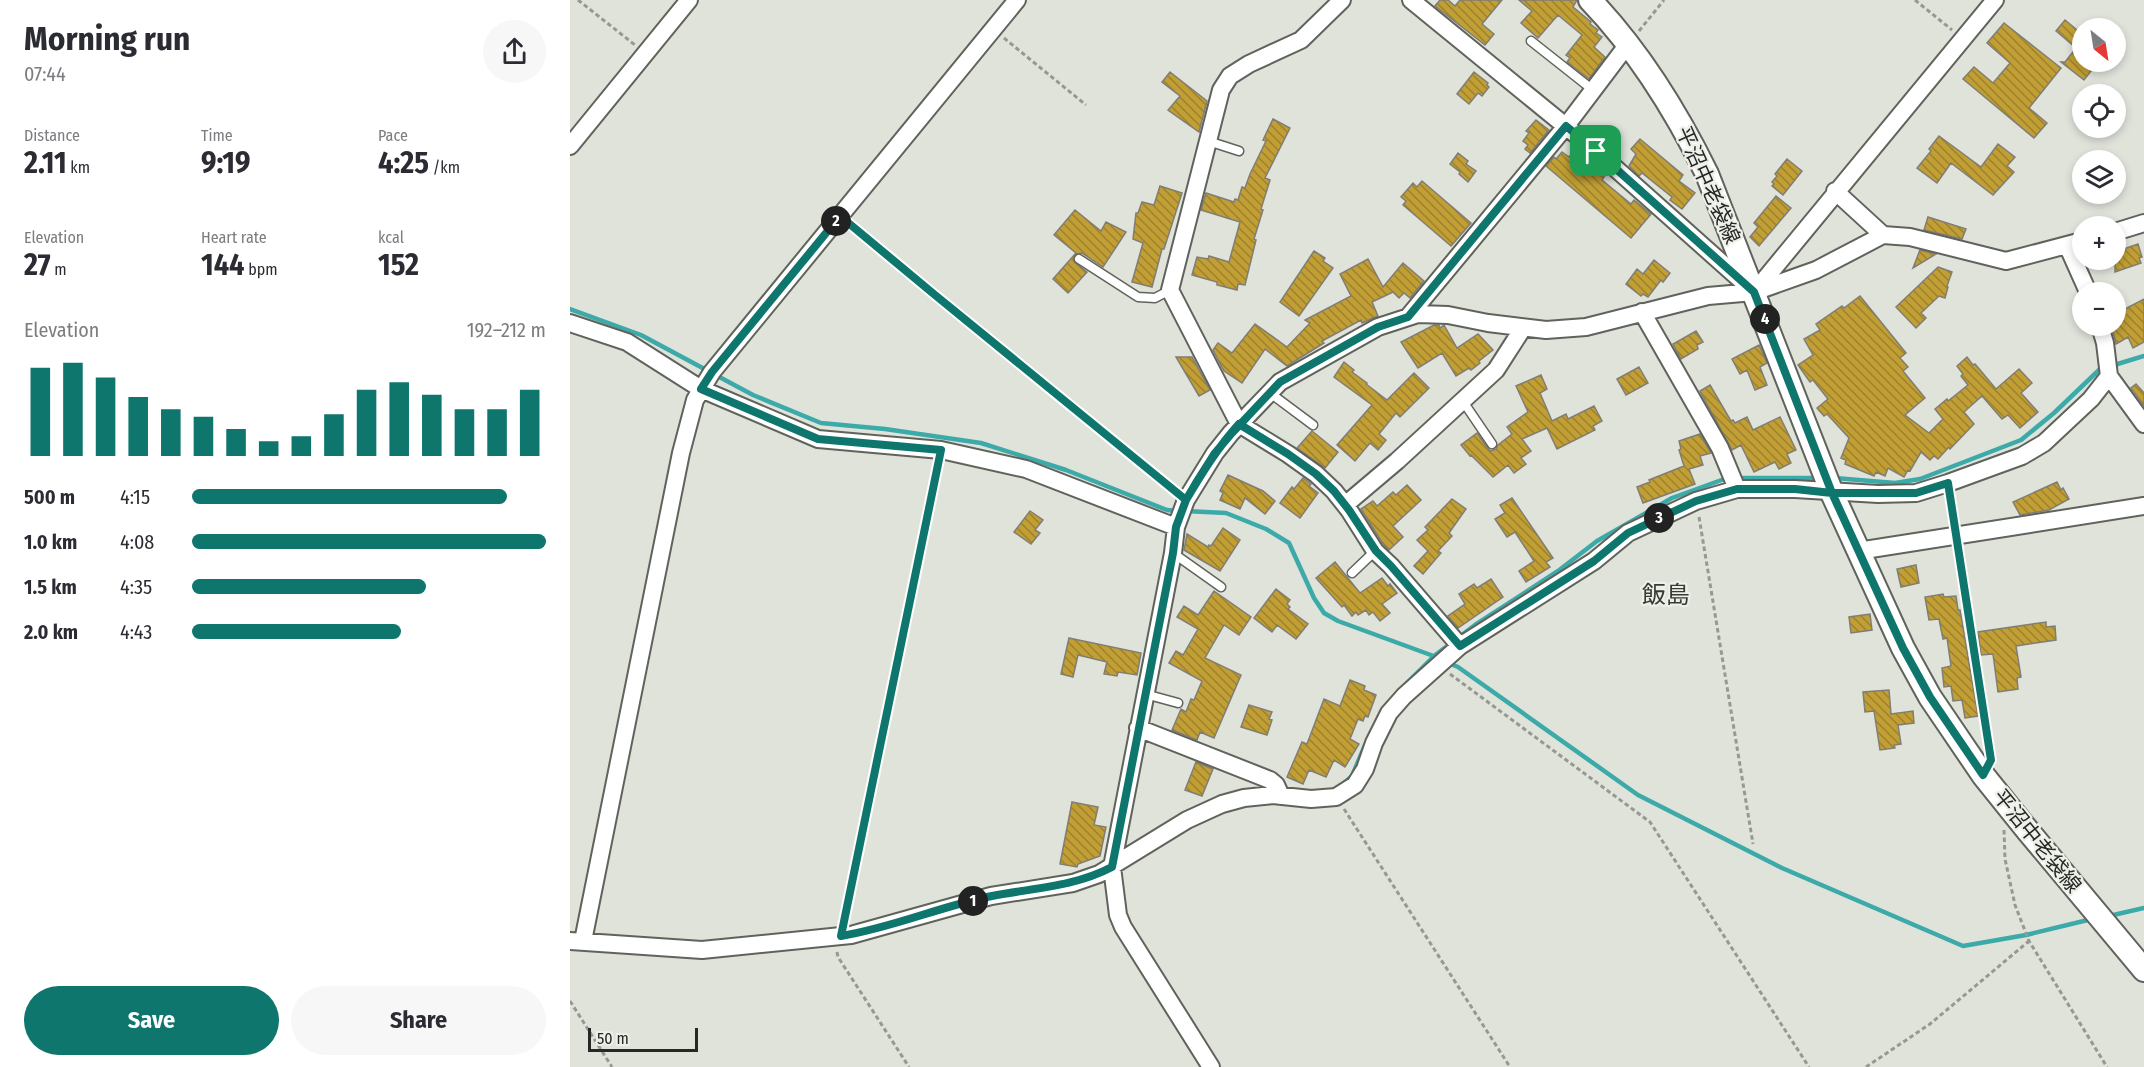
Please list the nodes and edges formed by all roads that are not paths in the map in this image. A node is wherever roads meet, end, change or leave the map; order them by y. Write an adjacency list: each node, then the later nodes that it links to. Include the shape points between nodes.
1 (689, 0): 12 (street)
2 (1017, 0): 28 (street)
3 (1342, 0): 11 (street, via 1301,39 1230,76 1221,90)
4 (1411, 0): 10 (street)
5 (1590, 0): 8 (main road, 平沼中老袋線)
6 (1995, 0): 14 (street)
7 (1531, 41): 9 (lane)
8 (1628, 44): 9 (street); 21 (main road, 平沼中老袋線, via 1684,128 1707,174)
9 (1593, 90): 10 (street)
10 (1566, 126): 21 (street); 23 (street)
11 (1208, 141): 13 (lane); 20 (street)
12 (570, 146)
13 (1239, 151)
14 (1835, 191): 17 (street); 21 (street)
15 (2144, 209): 16 (street)
16 (2129, 228)
17 (1883, 235): 18 (street, via 1910,237 2006,261); 21 (street, via 1816,270)
18 (2072, 244)
19 (1079, 259): 20 (lane, via 1138,297 1155,298)
20 (1170, 290): 31 (street)
21 (1754, 292): 22 (street, via 1708,296); 37 (main road, 平沼中老袋線)
22 (1642, 312): 25 (street, via 1586,327); 36 (street, via 1720,448)
23 (1408, 317): 25 (street, via 1448,315); 29 (street, via 1378,327 1337,349 1280,382)
24 (570, 323): 28 (street, via 627,342)
25 (1523, 328): 30 (street, via 1496,370)
26 (2103, 336): 27 (street)
27 (2109, 375): 32 (street); 35 (street, via 2091,399 2044,443 2022,456)
28 (701, 389): 40 (street, via 818,439 941,450 1026,468); 54 (street, via 681,453)
29 (1270, 393): 31 (street); 33 (lane)
30 (1462, 400): 34 (lane); 38 (street)
31 (1239, 424): 38 (street, via 1316,474); 40 (street, via 1215,453 1186,500)
32 (2144, 424)
33 (1313, 425)
34 (1492, 444)
35 (1948, 483): 37 (street, via 1916,493); 41 (lane)
36 (1737, 489): 37 (street); 47 (street, via 1696,501 1628,533 1594,561)
37 (1832, 493): 43 (main road, 平沼中老袋線)
38 (1345, 505): 42 (street)
39 (2144, 506): 41 (street)
40 (1176, 527): 44 (street)
41 (1957, 536): 43 (street); 51 (lane, via 1991,760)
42 (1376, 551): 45 (lane); 47 (street)
43 (1858, 551): 51 (main road, 平沼中老袋線, via 1930,697)
44 (1173, 553): 46 (lane); 48 (street)
45 (1352, 573)
46 (1221, 587)
47 (1460, 646): 52 (street, via 1389,713 1355,785 1336,797 1311,800)
48 (1145, 694): 49 (lane); 50 (street)
49 (1178, 703)
50 (1138, 728): 52 (street, via 1270,780); 53 (street)
51 (1983, 775): 55 (main road, 平沼中老袋線)
52 (1281, 796): 53 (street, via 1222,804 1187,820)
53 (1112, 867): 54 (street, via 1073,883 991,896 838,937 702,950); 56 (street, via 1118,915 1126,934)
54 (577, 941)
55 (2144, 970)
56 (1211, 1067)

